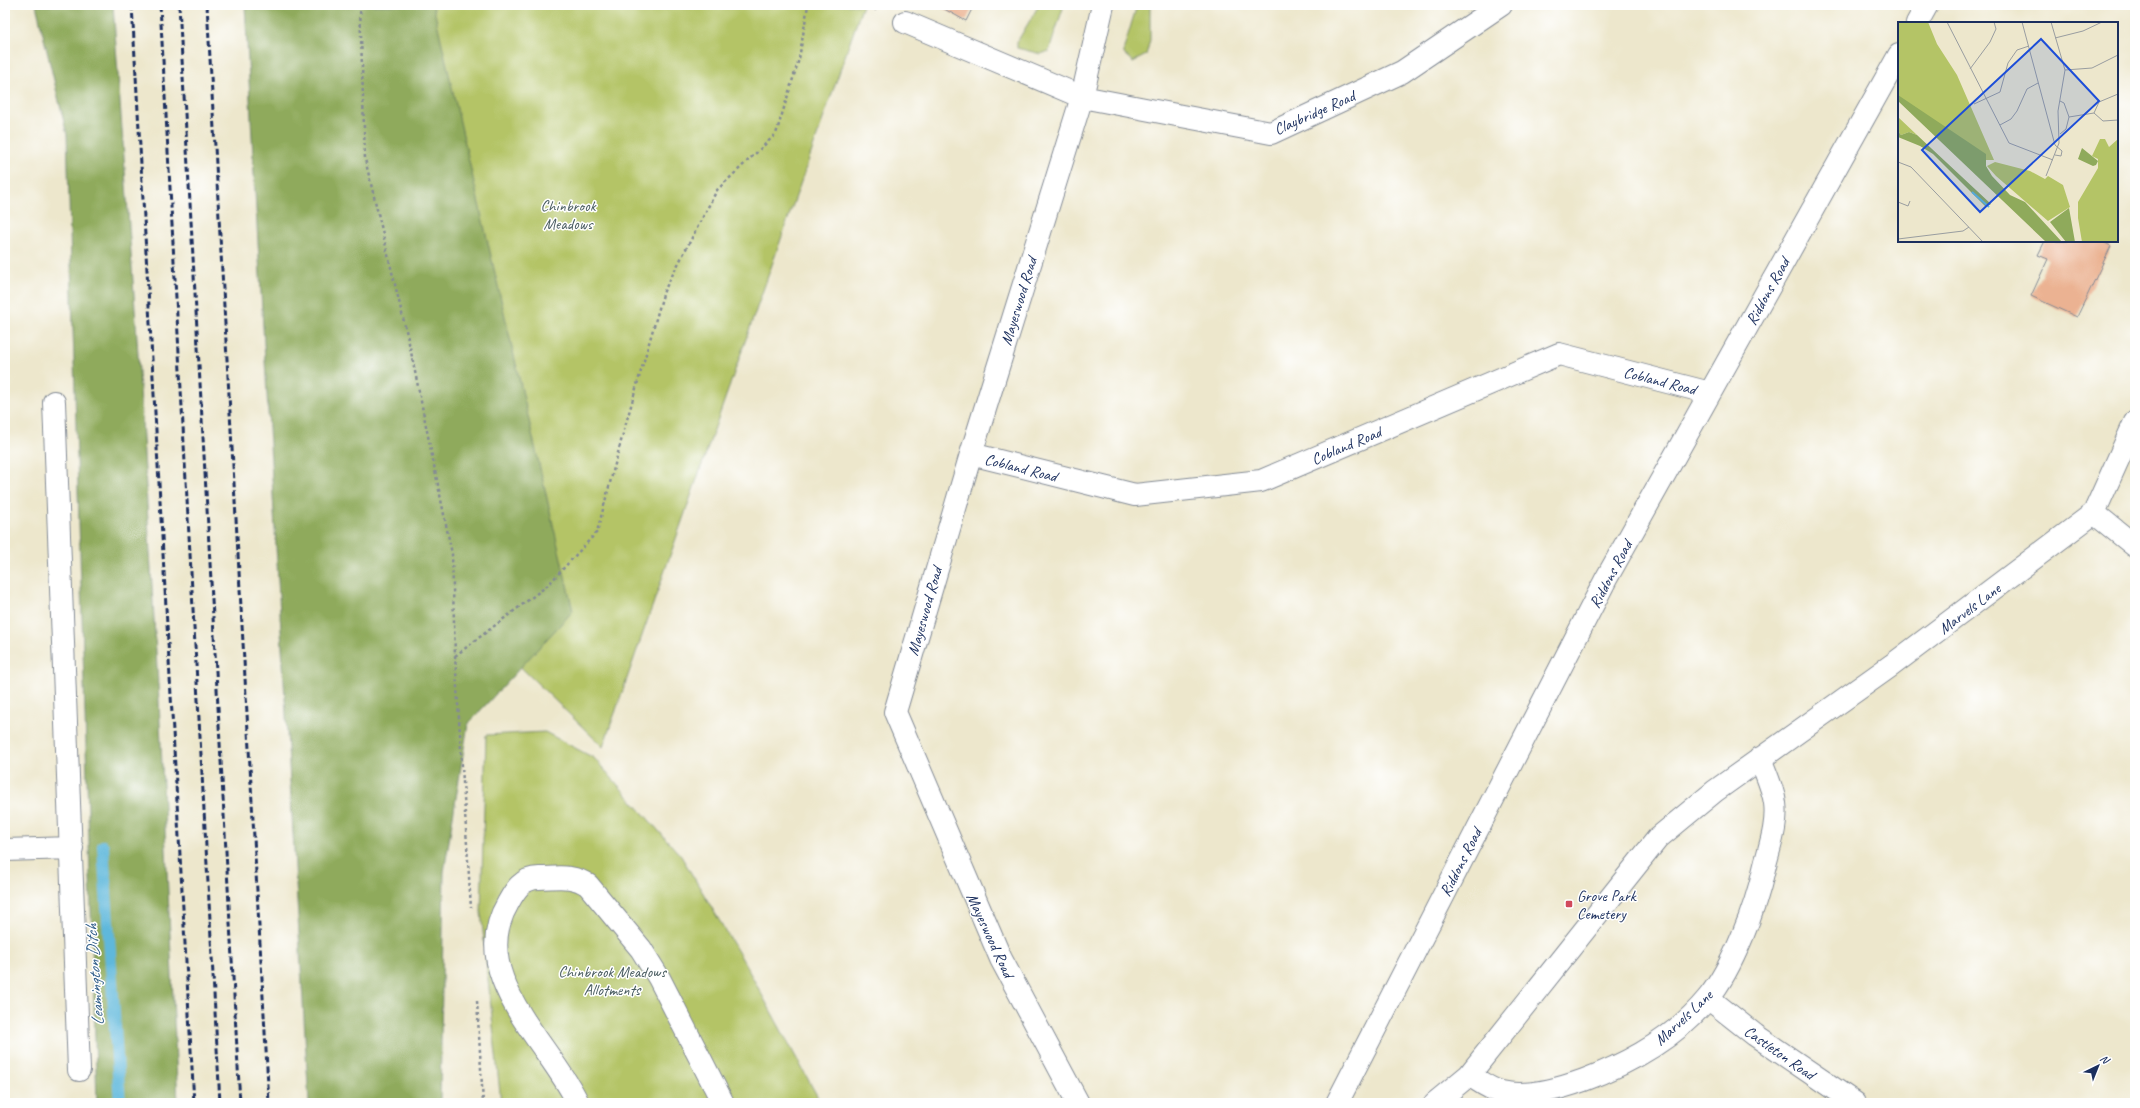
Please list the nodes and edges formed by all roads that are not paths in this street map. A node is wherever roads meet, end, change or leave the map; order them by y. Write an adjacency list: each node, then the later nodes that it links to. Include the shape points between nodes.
1 (1103, 5): 7 (street, Mayeswood Road)
2 (1501, 5): 7 (street, Claybridge Road, via 1402,72 1270,133)
3 (1927, 5): 5 (street)
4 (905, 22): 7 (street)
5 (1918, 22)
6 (1898, 57): 8 (street, Riddons Road)
7 (1082, 97): 11 (street, Mayeswood Road)
8 (1710, 393): 11 (street, Cobland Road, via 1559,354 1261,481 1135,495); 23 (street, Riddons Road, via 1606,579)
9 (54, 402): 15 (street)
10 (2135, 422): 12 (street, Marvels Lane)
11 (971, 454): 22 (street, Mayeswood Road, via 894,712 1001,959)
12 (2094, 512): 13 (street); 14 (street, Marvels Lane, via 1892,665)
13 (2135, 546)
14 (1760, 758): 17 (street, Marvels Lane, via 1775,802 1776,817 1761,882 1749,915 1732,960); 19 (street, Marvels Lane, via 1658,838)
15 (72, 848): 16 (street); 18 (street)
16 (5, 850)
17 (1708, 998): 19 (street, Marvels Lane, via 1677,1028 1652,1047 1602,1073 1570,1085 1518,1094 1500,1092); 25 (street, Castleton Road, via 1755,1035)
18 (79, 1070)
19 (1469, 1075): 24 (street, Marvels Lane)
20 (578, 1103): 21 (street, via 517,1009 499,967 497,926 517,887 536,878 570,876 580,880 588,886 641,949 659,978)
21 (723, 1103)
22 (1078, 1103)
23 (1337, 1103)
24 (1435, 1103)
25 (1855, 1103)

